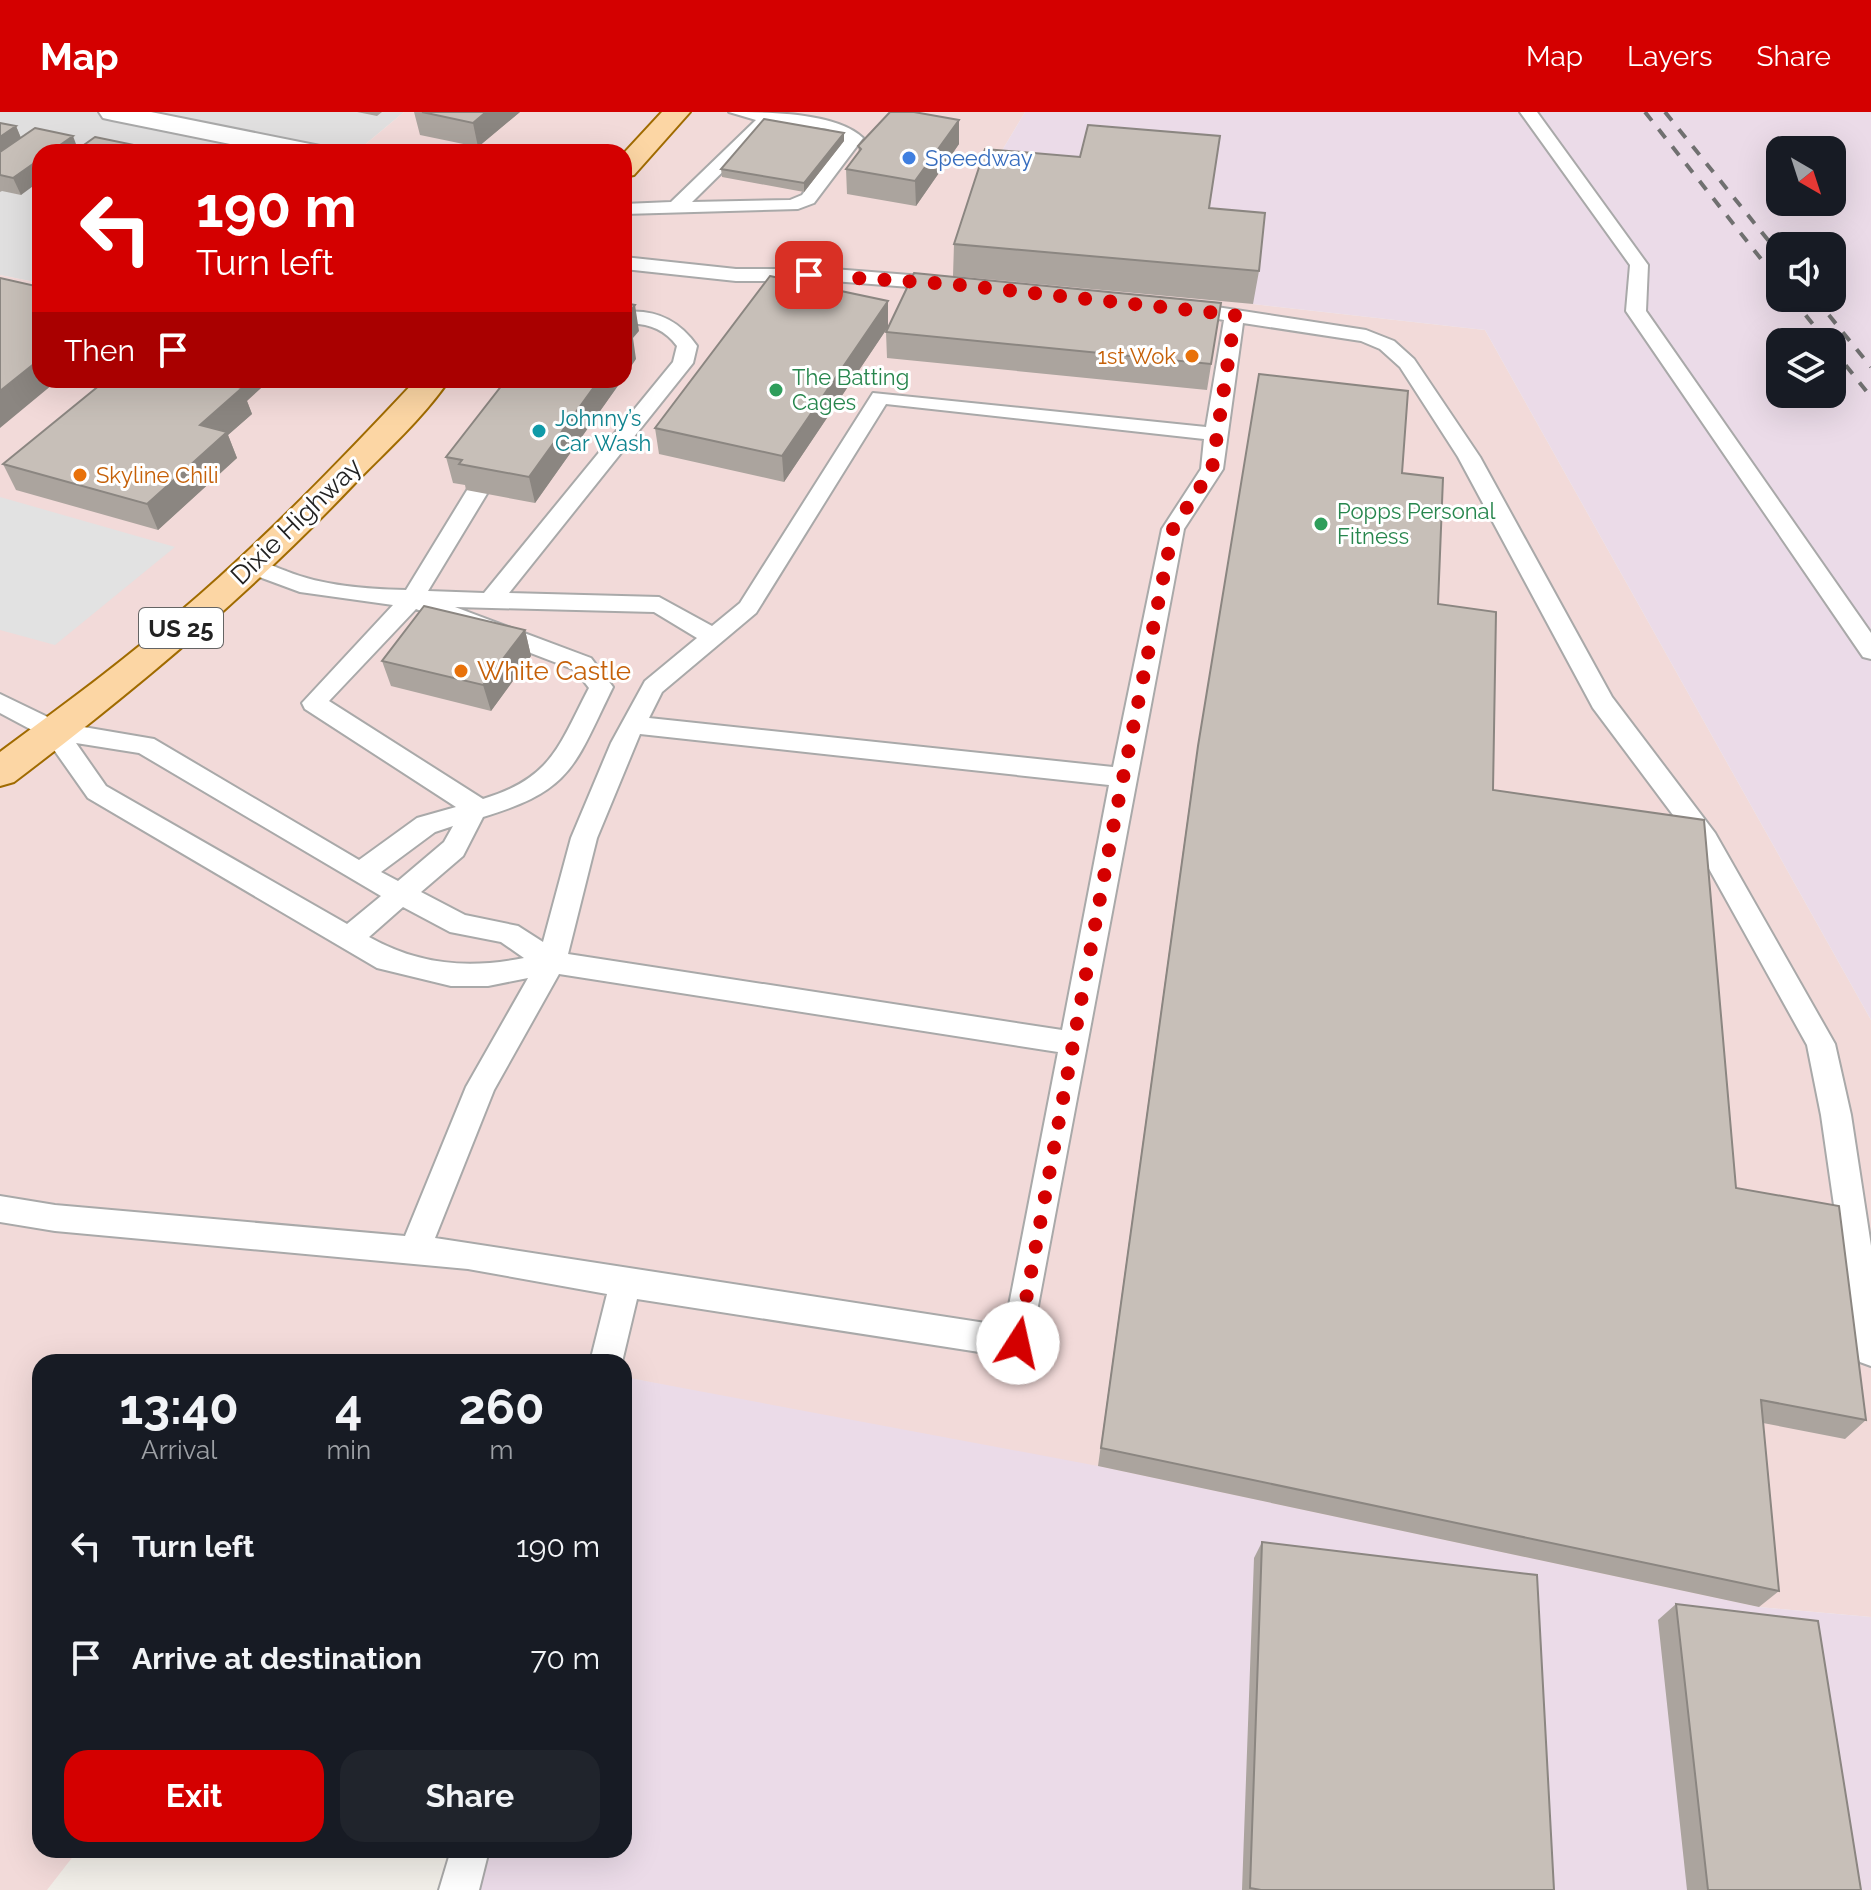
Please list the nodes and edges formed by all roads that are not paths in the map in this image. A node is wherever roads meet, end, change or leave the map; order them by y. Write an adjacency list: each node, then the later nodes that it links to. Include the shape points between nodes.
1 (112, 112): 6 (street)
2 (677, 112): 7 (main road)
3 (737, 112): 5 (lane)
4 (1528, 112): 22 (lane, via 1639,265 1636,311)
5 (769, 116): 9 (lane); 9 (lane, via 833,125 854,138 808,199 767,208)
6 (270, 144)
7 (632, 160)
8 (632, 209): 9 (lane)
9 (675, 209)
10 (632, 264): 11 (lane, via 736,275 833,275)
11 (965, 286)
12 (1168, 307): 13 (lane)
13 (1235, 315): 16 (lane); 37 (lane, via 1366,336 1387,345 1407,363 1469,457 1602,702 1706,840 1821,1044)
14 (632, 318): 20 (lane, via 670,326 687,346 683,363)
15 (426, 388): 18 (main road, Dixie Highway / US 25)
16 (1215, 434): 21 (lane, via 880,397 748,608); 27 (lane, via 1212,469 1173,529)
17 (477, 492): 19 (lane)
18 (251, 566): 19 (lane, via 331,592); 25 (main road, Dixie Highway / US 25, via 114,686)
19 (412, 599): 20 (lane); 28 (lane, via 314,703); 28 (lane, via 583,664 601,687 561,767 520,797)
20 (490, 601): 21 (lane, via 659,605)
21 (713, 637): 24 (lane, via 653,687)
22 (1871, 651)
23 (0, 702): 25 (lane)
24 (633, 725): 27 (lane); 32 (lane, via 584,838)
25 (54, 731): 26 (main road, Dixie Highway / US 25); 29 (lane, via 145,745); 31 (lane, via 97,792)
26 (0, 772)
27 (1123, 777): 33 (lane)
28 (476, 807): 29 (lane, via 426,825); 30 (lane, via 454,849)
29 (360, 873): 30 (lane)
30 (401, 894): 31 (lane); 32 (lane, via 460,925 508,933)
31 (349, 938): 32 (lane, via 387,960 440,976 486,978)
32 (552, 962): 33 (lane); 35 (lane, via 481,1087)
33 (1073, 1043): 36 (lane, via 1018,1343)
34 (0, 1209): 35 (lane)
35 (414, 1252): 36 (lane, via 468,1255)
36 (625, 1283): 38 (lane)
37 (1871, 1351)
38 (608, 1354)
39 (468, 1858): 40 (lane)
40 (459, 1890)

